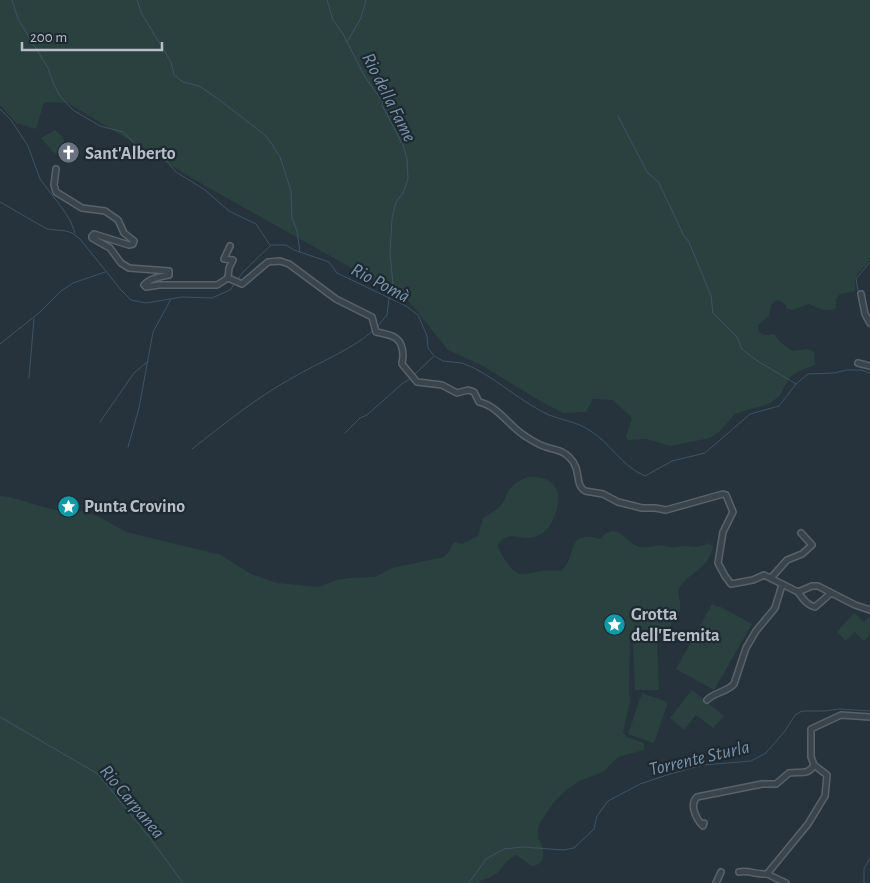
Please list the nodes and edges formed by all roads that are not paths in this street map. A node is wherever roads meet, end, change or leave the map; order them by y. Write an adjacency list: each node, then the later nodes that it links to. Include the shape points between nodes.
1 (56, 169): 3 (street, via 56,192 82,208 107,212 118,220 124,233 134,241 129,245 94,234 92,238 110,248 129,268 169,271 169,275 146,282 146,287 217,285)
2 (230, 246): 3 (street, via 224,259 233,259 229,268)
3 (230, 279): 9 (street, via 238,284 246,282 268,262 289,264 336,298 372,316 376,332 390,334 400,343 401,362 420,383 447,386 455,392 474,392 479,402 493,408 524,435 567,454 577,467 579,484 585,492 603,494 642,508 666,510 726,495 733,512 723,532 718,565 732,584 763,575)
4 (861, 294): 5 (street)
5 (870, 324)
6 (858, 363): 7 (street)
7 (870, 366)
8 (801, 533): 9 (street, via 812,545 802,554 787,560)
9 (771, 578): 10 (street)
10 (782, 585): 11 (street); 14 (street, via 776,607 746,648 732,686)
11 (798, 592): 12 (street, via 818,586); 12 (street, via 803,600 815,607)
12 (831, 593): 13 (street)
13 (870, 610)
14 (707, 700)
15 (870, 717): 16 (street, via 847,713 811,729 810,756)
16 (814, 765): 17 (street, via 804,774 789,773 776,784 697,797 692,805 700,823 703,826); 20 (street, via 828,775 825,796 808,824)
17 (704, 823)
18 (721, 872): 21 (street)
19 (739, 872): 20 (street)
20 (767, 874): 22 (street)
21 (716, 883)
22 (786, 883)

